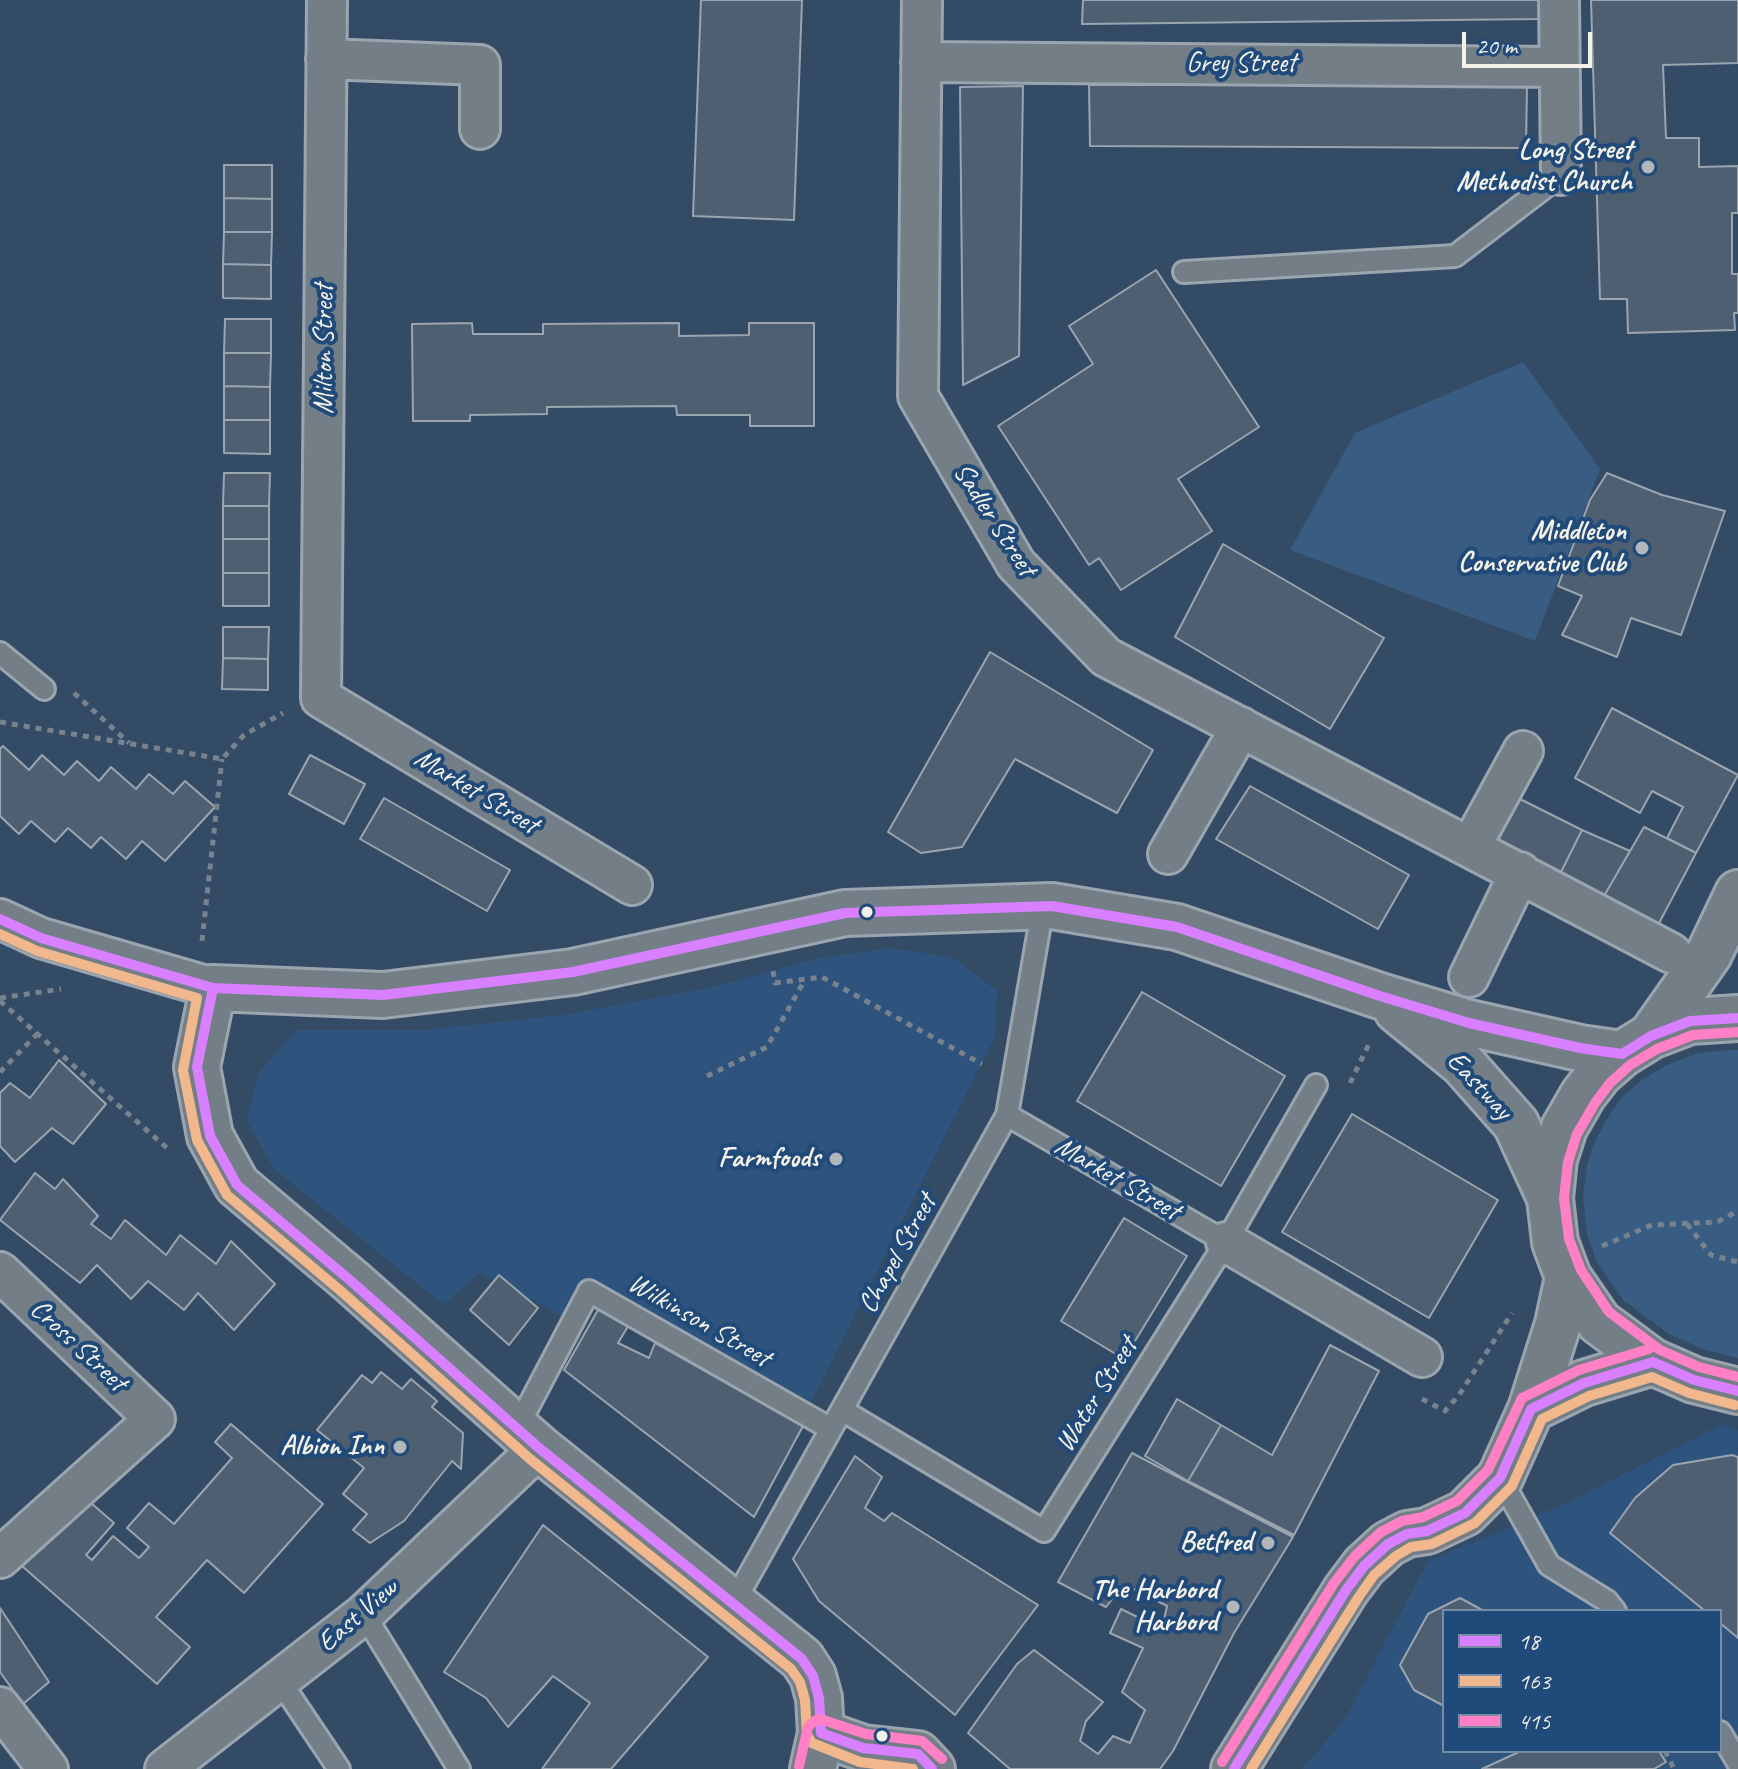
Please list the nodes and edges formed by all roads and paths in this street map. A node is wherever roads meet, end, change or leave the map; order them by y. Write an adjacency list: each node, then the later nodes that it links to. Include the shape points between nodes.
1 (327, 0): 4 (street, Milton Street)
2 (922, 0): 5 (street, Sadler Street)
3 (1559, 0): 6 (street)
4 (326, 59): 7 (street, via 480,65); 12 (street, Milton Street)
5 (921, 62): 6 (street, Grey Street); 14 (street, Sadler Street, via 918,396 1016,564 1106,657)
6 (1560, 67): 8 (street)
7 (480, 129)
8 (1561, 175): 9 (lane, via 1455,256)
9 (1184, 272)
10 (0, 653): 11 (lane)
11 (44, 689): 15 (path, via 62,681)
12 (321, 698): 17 (path, via 300,703 244,735); 21 (street, Market Street)
13 (0, 722): 15 (path)
14 (1241, 727): 18 (street, Sadler Street); 19 (street)
15 (129, 743): 17 (path)
16 (1523, 751): 18 (street)
17 (222, 759): 27 (path, via 202,941)
18 (1471, 846): 20 (street, Sadler Street)
19 (1168, 854)
20 (1520, 872): 25 (street, Sadler Street); 26 (street)
21 (632, 885)
22 (1738, 893): 32 (street, via 1709,954)
23 (1043, 906): 27 (street, Eastway, via 845,913 573,972 383,995); 29 (street, Eastway, via 1177,927); 34 (lane, Chapel Street)
24 (0, 919): 27 (street, via 41,938)
25 (1671, 953)
26 (1469, 977)
27 (203, 985): 38 (street, via 197,1067)
28 (1, 1004): 31 (path)
29 (1378, 1013): 32 (street, Eastway, via 1580,1048); 36 (path, via 1343,1096); 39 (street, Eastway, via 1462,1063 1516,1124)
30 (1738, 1018): 32 (street, via 1690,1021)
31 (38, 1033): 33 (path); 38 (path, via 177,1157)
32 (1636, 1045): 39 (street, via 1600,1073 1564,1128)
33 (0, 1072)
34 (1014, 1075): 35 (path, via 996,1072 822,977 803,979 767,1047); 37 (lane, Chapel Street)
35 (707, 1076)
36 (1316, 1085): 42 (lane, Water Street)
37 (1007, 1115): 42 (lane, Market Street); 52 (lane, Chapel Street)
38 (210, 1136): 54 (street, via 237,1185)
39 (1550, 1198): 43 (street, via 1555,1242)
40 (1738, 1211): 41 (path, via 1717,1222)
41 (1687, 1224): 43 (path, via 1652,1225); 44 (path, via 1711,1255)
42 (1226, 1242): 47 (street); 52 (lane, Water Street, via 1044,1531)
43 (1583, 1262): 48 (street, via 1599,1322); 51 (street)
44 (1738, 1262)
45 (0, 1272): 56 (street, Cross Street, via 155,1419)
46 (1519, 1302): 50 (path, via 1445,1411)
47 (1422, 1357)
48 (1653, 1362): 49 (street); 51 (street, via 1584,1383)
49 (1738, 1391)
50 (1417, 1397)
51 (1531, 1409): 55 (street)
52 (842, 1410): 53 (lane, Chapel Street)
53 (831, 1429): 54 (lane, Wilkinson Street, via 589,1291); 57 (lane, Chapel Street)
54 (528, 1438): 57 (street); 59 (street, East View)
55 (1500, 1478): 58 (lane, via 1549,1565); 70 (street, via 1465,1513 1407,1534 1364,1566)
56 (0, 1558)
57 (733, 1604): 63 (street, via 802,1659 813,1676 819,1698)
58 (1613, 1609)
59 (364, 1614): 60 (street, East View); 68 (lane)
60 (280, 1681): 66 (street, East View); 67 (lane)
61 (0, 1707): 65 (street)
62 (1722, 1735): 64 (lane)
63 (817, 1751): 69 (street, via 863,1748 918,1754)
64 (1738, 1763)
65 (48, 1769)
66 (165, 1769)
67 (339, 1769)
68 (459, 1769)
69 (932, 1769)
70 (1234, 1769)

